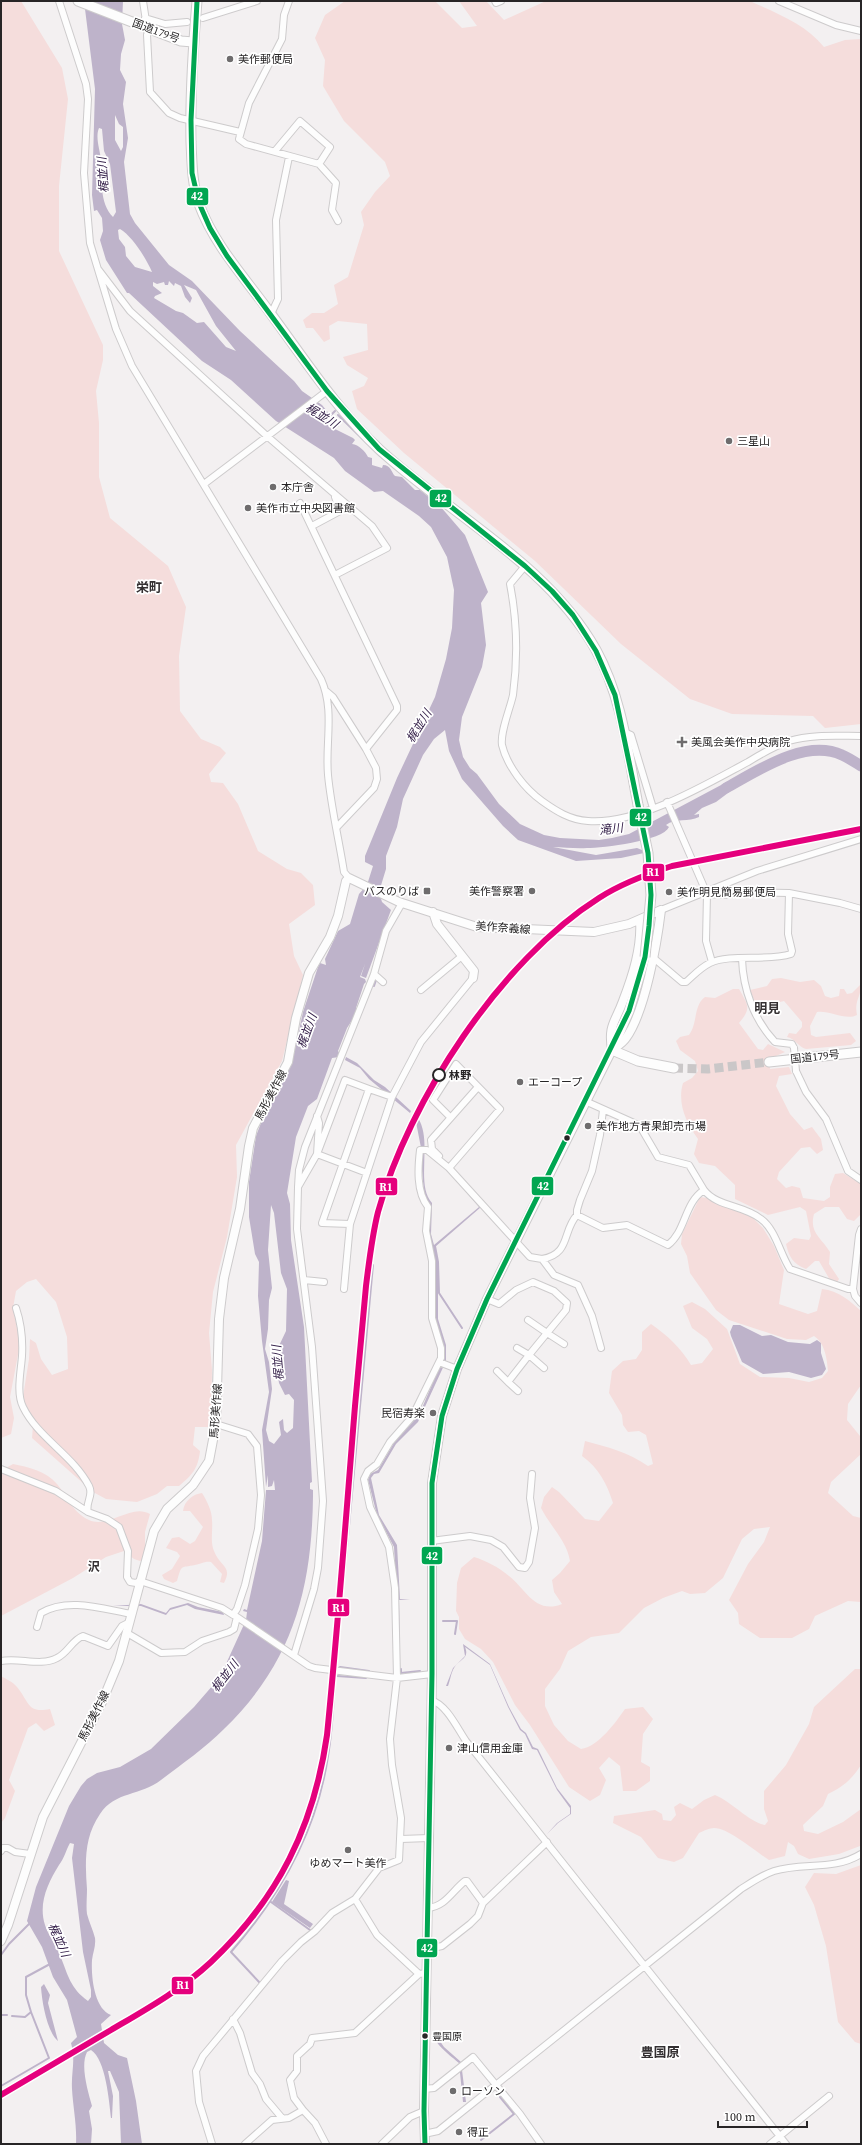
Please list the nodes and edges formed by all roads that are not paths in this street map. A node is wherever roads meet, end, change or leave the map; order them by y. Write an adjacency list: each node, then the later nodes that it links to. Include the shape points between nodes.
1 (59, 1): 22 (street, via 86,84 88,99 84,173 90,243)
2 (78, 1): 11 (highway, 国道179号)
3 (143, 1): 11 (street)
4 (197, 1): 15 (highway)
5 (257, 1): 10 (street)
6 (289, 1): 17 (street, via 284,15 282,39 249,103)
7 (494, 1): 8 (street)
8 (501, 1)
9 (779, 1): 13 (street, via 836,25)
10 (203, 18)
11 (143, 21): 12 (street, via 165,24); 15 (highway, 国道179号, via 181,41)
12 (187, 22)
13 (861, 31)
14 (147, 35): 16 (street, via 150,92 169,113)
15 (193, 42): 16 (highway, 国道179号)
16 (191, 120): 17 (street); 23 (highway, 国道179号, via 192,173 199,204 210,228 228,256)
17 (240, 132): 18 (street, via 239,139 242,143)
18 (275, 151): 19 (street); 20 (street, via 300,121 330,147)
19 (289, 157): 20 (street); 23 (street, via 276,220 278,299)
20 (319, 164): 21 (street, via 336,183 332,210)
21 (338, 222)
22 (96, 267): 25 (street, via 130,311); 26 (street, via 116,329 132,366)
23 (271, 314): 24 (highway, 国道179号)
24 (327, 391): 25 (street); 30 (highway, 国道179号, via 380,450)
25 (270, 435): 26 (street); 27 (street)
26 (204, 484): 32 (street)
27 (334, 494): 29 (street, via 340,511); 31 (street, via 372,526 387,548)
28 (300, 503): 29 (street)
29 (312, 526): 31 (street)
30 (525, 566): 33 (highway, 国道179号, via 573,615 596,651 615,695); 37 (street, via 510,584 516,614 516,666 502,745 512,767 536,798 562,815 574,819 603,821)
31 (335, 575): 35 (street, via 397,706 397,710)
32 (326, 691): 35 (street, via 333,697); 38 (street, via 329,704 328,775)
33 (624, 732): 37 (street, via 631,735); 48 (highway, 国道179号, bridge, via 648,853 651,895)
34 (861, 736): 36 (street, via 787,742)
35 (366, 749): 38 (street, via 376,768 377,779 374,788)
36 (668, 804): 37 (street); 41 (street)
37 (653, 808)
38 (337, 828): 40 (street, via 344,872)
39 (861, 839): 41 (street, via 757,871)
40 (351, 880): 43 (main road, 美作奈義線); 98 (main road, 馬形美作線, via 343,887 330,937 309,973 296,1018 288,1062 253,1128 248,1146 240,1209 224,1278 219,1319)
41 (707, 893): 42 (street); 45 (street); 51 (street, via 706,941)
42 (789, 893): 44 (street); 50 (street, via 788,934 791,954 777,958)
43 (401, 902): 46 (main road, 美作奈義線); 52 (street, via 386,931)
44 (861, 909)
45 (662, 910): 47 (main road, 美作奈義線); 48 (main road)
46 (433, 912): 47 (main road, 美作奈義線, via 477,927 579,932 611,929); 49 (main road, via 437,924)
47 (640, 920): 48 (main road)
48 (645, 955): 51 (street, via 682,982 686,982); 56 (highway, 国道179号, via 629,1011)
49 (462, 956): 53 (main road, via 474,971); 55 (street)
50 (742, 959): 51 (street); 71 (street, bridge, via 744,986 749,1001 775,1042 792,1044 796,1070 806,1092 826,1119 848,1171)
51 (712, 962)
52 (374, 974): 54 (street); 65 (street)
53 (473, 978): 62 (street, via 421,1042)
54 (383, 982)
55 (421, 990)
56 (612, 1050): 59 (highway, via 638,1061); 63 (main road)
57 (861, 1052): 58 (highway, 国道179号)
58 (770, 1062)
59 (674, 1068)
60 (478, 1087): 66 (street); 66 (street, via 456,1064 433,1100); 69 (street, via 500,1109)
61 (369, 1089): 62 (street); 67 (street, via 345,1080); 68 (street)
62 (392, 1097): 70 (street)
63 (586, 1101): 64 (street); 77 (main road)
64 (603, 1110): 73 (street, via 642,1128 658,1157 689,1165); 74 (street, via 592,1171 580,1200)
65 (317, 1116): 67 (street); 72 (street, via 305,1147)
66 (450, 1117): 69 (street, via 431,1140 432,1149)
67 (317, 1154): 68 (street); 72 (street)
68 (341, 1163): 70 (street); 75 (street, via 322,1223)
69 (449, 1168): 77 (street); 92 (street, via 427,1150 420,1150 421,1191 428,1207 426,1230 432,1261 432,1318 441,1348)
70 (367, 1173): 75 (street)
71 (861, 1180)
72 (298, 1187): 79 (street, via 297,1229)
73 (704, 1190): 74 (street, via 692,1200 677,1234 668,1245 627,1225 603,1228); 82 (street, via 714,1199 754,1214 762,1220 790,1269)
74 (577, 1215): 78 (street, via 560,1250 552,1257)
75 (350, 1224): 81 (street)
76 (861, 1229): 82 (street)
77 (515, 1241): 78 (street, via 532,1259); 83 (main road)
78 (542, 1259): 90 (street, via 554,1275 578,1285 592,1316)
79 (304, 1280): 80 (street); 108 (street, via 317,1406 323,1501 314,1589)
80 (324, 1282)
81 (344, 1289)
82 (853, 1289): 84 (street)
83 (487, 1299): 87 (street, via 499,1304 516,1290 533,1282 554,1292 567,1303 566,1310); 94 (main road)
84 (861, 1303)
85 (16, 1308): 101 (street, via 20,1318 22,1340 22,1406 40,1430 75,1466 90,1487)
86 (528, 1320): 87 (street)
87 (547, 1333): 88 (street); 91 (street)
88 (564, 1344)
89 (517, 1348): 91 (street)
90 (601, 1348)
91 (529, 1355): 93 (street); 96 (street)
92 (442, 1363): 94 (street); 111 (street, via 412,1417 390,1442 377,1464 368,1471 364,1479 370,1507 389,1547 395,1588)
93 (544, 1368)
94 (457, 1369): 102 (main road, via 442,1416 432,1483)
95 (498, 1371): 96 (street)
96 (508, 1382): 97 (street)
97 (518, 1391)
98 (216, 1424): 103 (main road, 馬形美作線, via 209,1460 201,1474 167,1509 154,1531); 104 (street, via 248,1434 257,1446 258,1453 261,1495 258,1529)
99 (1, 1469): 101 (street, via 56,1491)
100 (532, 1474): 102 (street, via 530,1498 535,1528 529,1562 525,1568 519,1567 503,1547 491,1540 470,1536)
101 (88, 1512): 103 (street, via 119,1527 128,1551 128,1580 136,1583)
102 (431, 1541): 110 (main road)
103 (140, 1581): 104 (street, via 222,1608); 105 (main road, 馬形美作線)
104 (236, 1617): 107 (street, via 234,1629 202,1641 185,1652 161,1654); 108 (street)
105 (131, 1618): 106 (street, via 86,1606 65,1605 41,1613); 107 (main road, 馬形美作線); 109 (street, via 108,1646 83,1636 56,1659 33,1662 13,1659)
106 (37, 1627)
107 (127, 1633): 117 (main road, 馬形美作線, via 112,1681 43,1817)
108 (292, 1653): 111 (street, via 315,1668)
109 (1, 1661)
110 (432, 1674): 111 (street); 112 (main road)
111 (397, 1678): 113 (street, via 390,1752 401,1818)
112 (431, 1700): 114 (main road); 115 (street, via 443,1707 466,1741)
113 (401, 1838): 114 (street); 119 (street, via 399,1860 379,1868)
114 (429, 1838): 121 (main road)
115 (547, 1842): 120 (street); 124 (street)
116 (1, 1851): 117 (street, via 8,1848 15,1852)
117 (30, 1854): 122 (main road, 馬形美作線)
118 (861, 1854): 124 (street, via 840,1864 775,1871 756,1879)
119 (355, 1899): 125 (street, via 377,1935); 126 (street, via 332,1913 282,1962)
120 (483, 1903): 121 (street, via 465,1881 438,1907); 123 (street, via 478,1916 470,1924 442,1946)
121 (428, 1908): 123 (main road)
122 (1, 1941)
123 (428, 1949): 125 (main road)
124 (644, 1965): 127 (street); 134 (street)
125 (423, 1973): 128 (main road); 130 (street, via 355,2033 312,2038 310,2044 297,2056 297,2071 290,2080 294,2098)
126 (233, 2019): 132 (street, via 252,2073 266,2099); 135 (street, via 203,2056 196,2071 199,2102)
127 (495, 2084): 128 (street, via 472,2057 434,2088); 133 (street, via 438,2131); 140 (street)
128 (424, 2089): 131 (main road)
129 (829, 2096): 134 (street)
130 (302, 2110): 132 (street, via 289,2118); 137 (street, via 315,2123)
131 (424, 2111): 133 (main road); 138 (street, via 410,2117)
132 (282, 2118): 136 (street, via 269,2122)
133 (424, 2134): 139 (main road)
134 (780, 2136): 141 (street); 142 (street)
135 (212, 2144)
136 (245, 2144)
137 (326, 2144)
138 (382, 2144)
139 (425, 2144)
140 (541, 2144)
141 (770, 2144)
142 (786, 2144)

